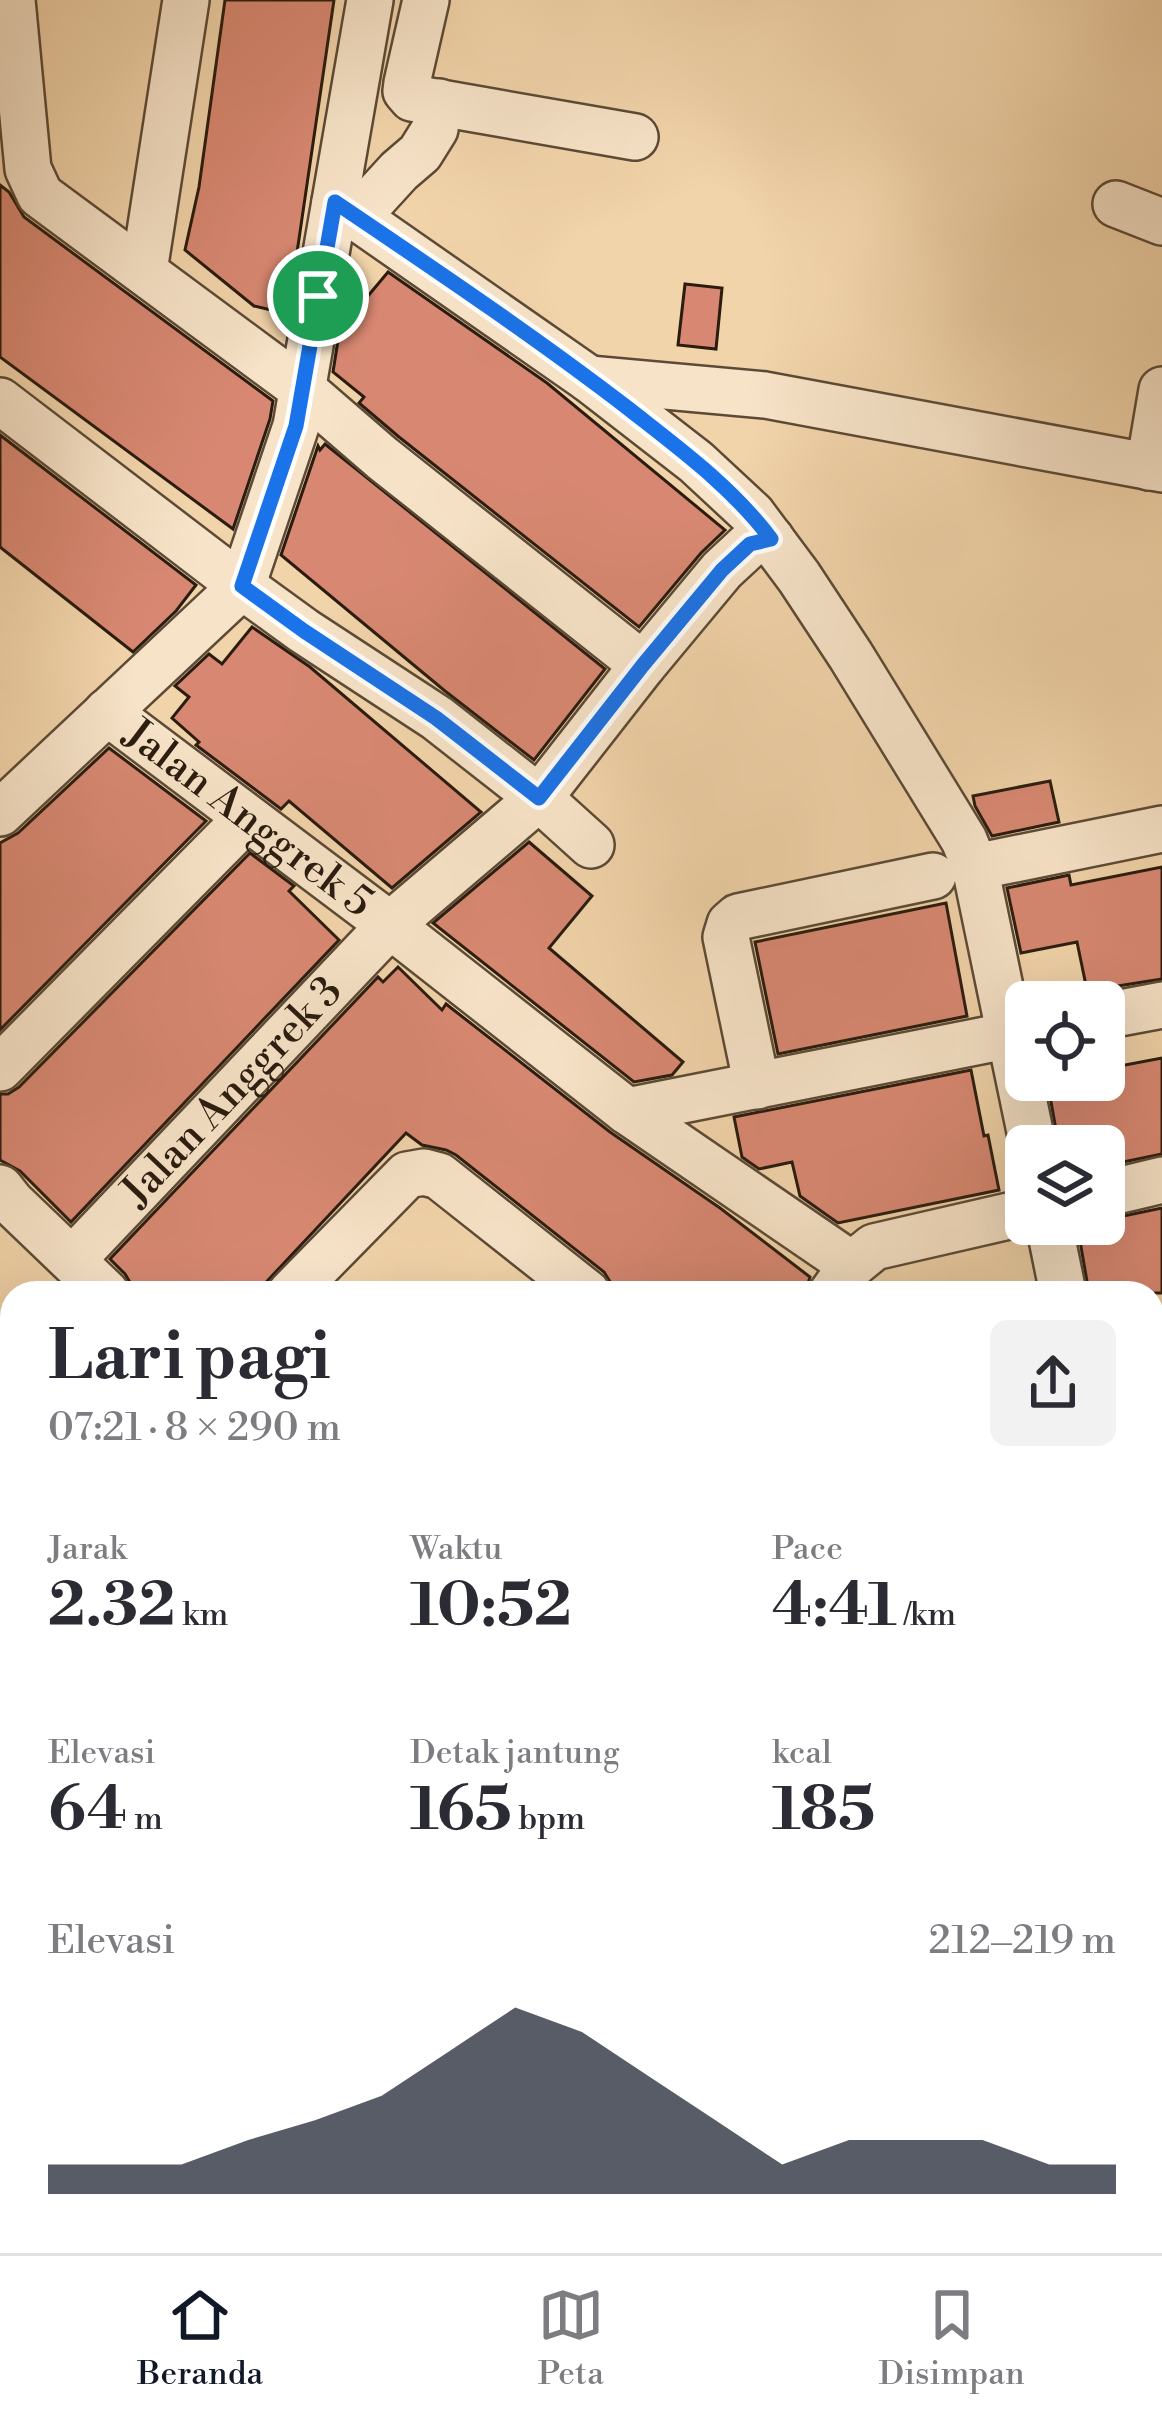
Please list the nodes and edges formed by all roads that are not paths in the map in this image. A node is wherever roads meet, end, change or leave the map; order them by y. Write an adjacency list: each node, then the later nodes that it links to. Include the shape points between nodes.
1 (11, 0): 10 (street, via 34,184)
2 (186, 0): 10 (street)
3 (370, 0): 8 (street)
4 (426, 0): 5 (street, via 406,92)
5 (440, 102): 6 (street); 8 (street, via 420,153)
6 (635, 136)
7 (1116, 204): 9 (street)
8 (346, 210): 11 (street); 12 (street)
9 (1162, 222)
10 (144, 271): 12 (street)
11 (589, 379): 15 (street, via 765,395); 16 (street, via 696,462)
12 (301, 388): 17 (street, via 296,426); 18 (street)
13 (1162, 390): 15 (street)
14 (0, 400): 17 (street)
15 (1155, 468)
16 (771, 539): 18 (street, Jalan Anggrek 3, via 750,544 722,570); 25 (street, via 964,840)
17 (242, 586): 19 (street); 20 (street)
18 (643, 665): 20 (street, Jalan Anggrek 3)
19 (106, 712): 21 (street); 22 (street, Jalan Anggrek 5)
20 (539, 798): 24 (street); 26 (street, Jalan Anggrek 3)
21 (0, 813)
22 (247, 818): 26 (street, Jalan Anggrek 5); 31 (street)
23 (1162, 829): 25 (street)
24 (591, 845)
25 (954, 872): 27 (street); 32 (street, via 730,924 726,937)
26 (390, 925): 33 (street, Jalan Anggrek 5); 39 (street, Jalan Anggrek 3)
27 (1005, 1001)
28 (1162, 1004): 29 (street)
29 (1125, 1012)
30 (1005, 1037): 32 (street)
31 (0, 1068)
32 (758, 1086): 33 (street)
33 (627, 1111): 40 (street, Jalan Anggrek 5)
34 (1162, 1180): 36 (street)
35 (0, 1188): 39 (street)
36 (1125, 1189)
37 (1005, 1217): 40 (street, via 874,1246)
38 (1053, 1245): 44 (street)
39 (73, 1258): 41 (street)
40 (842, 1279)
41 (95, 1281)
42 (303, 1281): 43 (street, via 407,1175 424,1172)
43 (571, 1281)
44 (1061, 1281)

